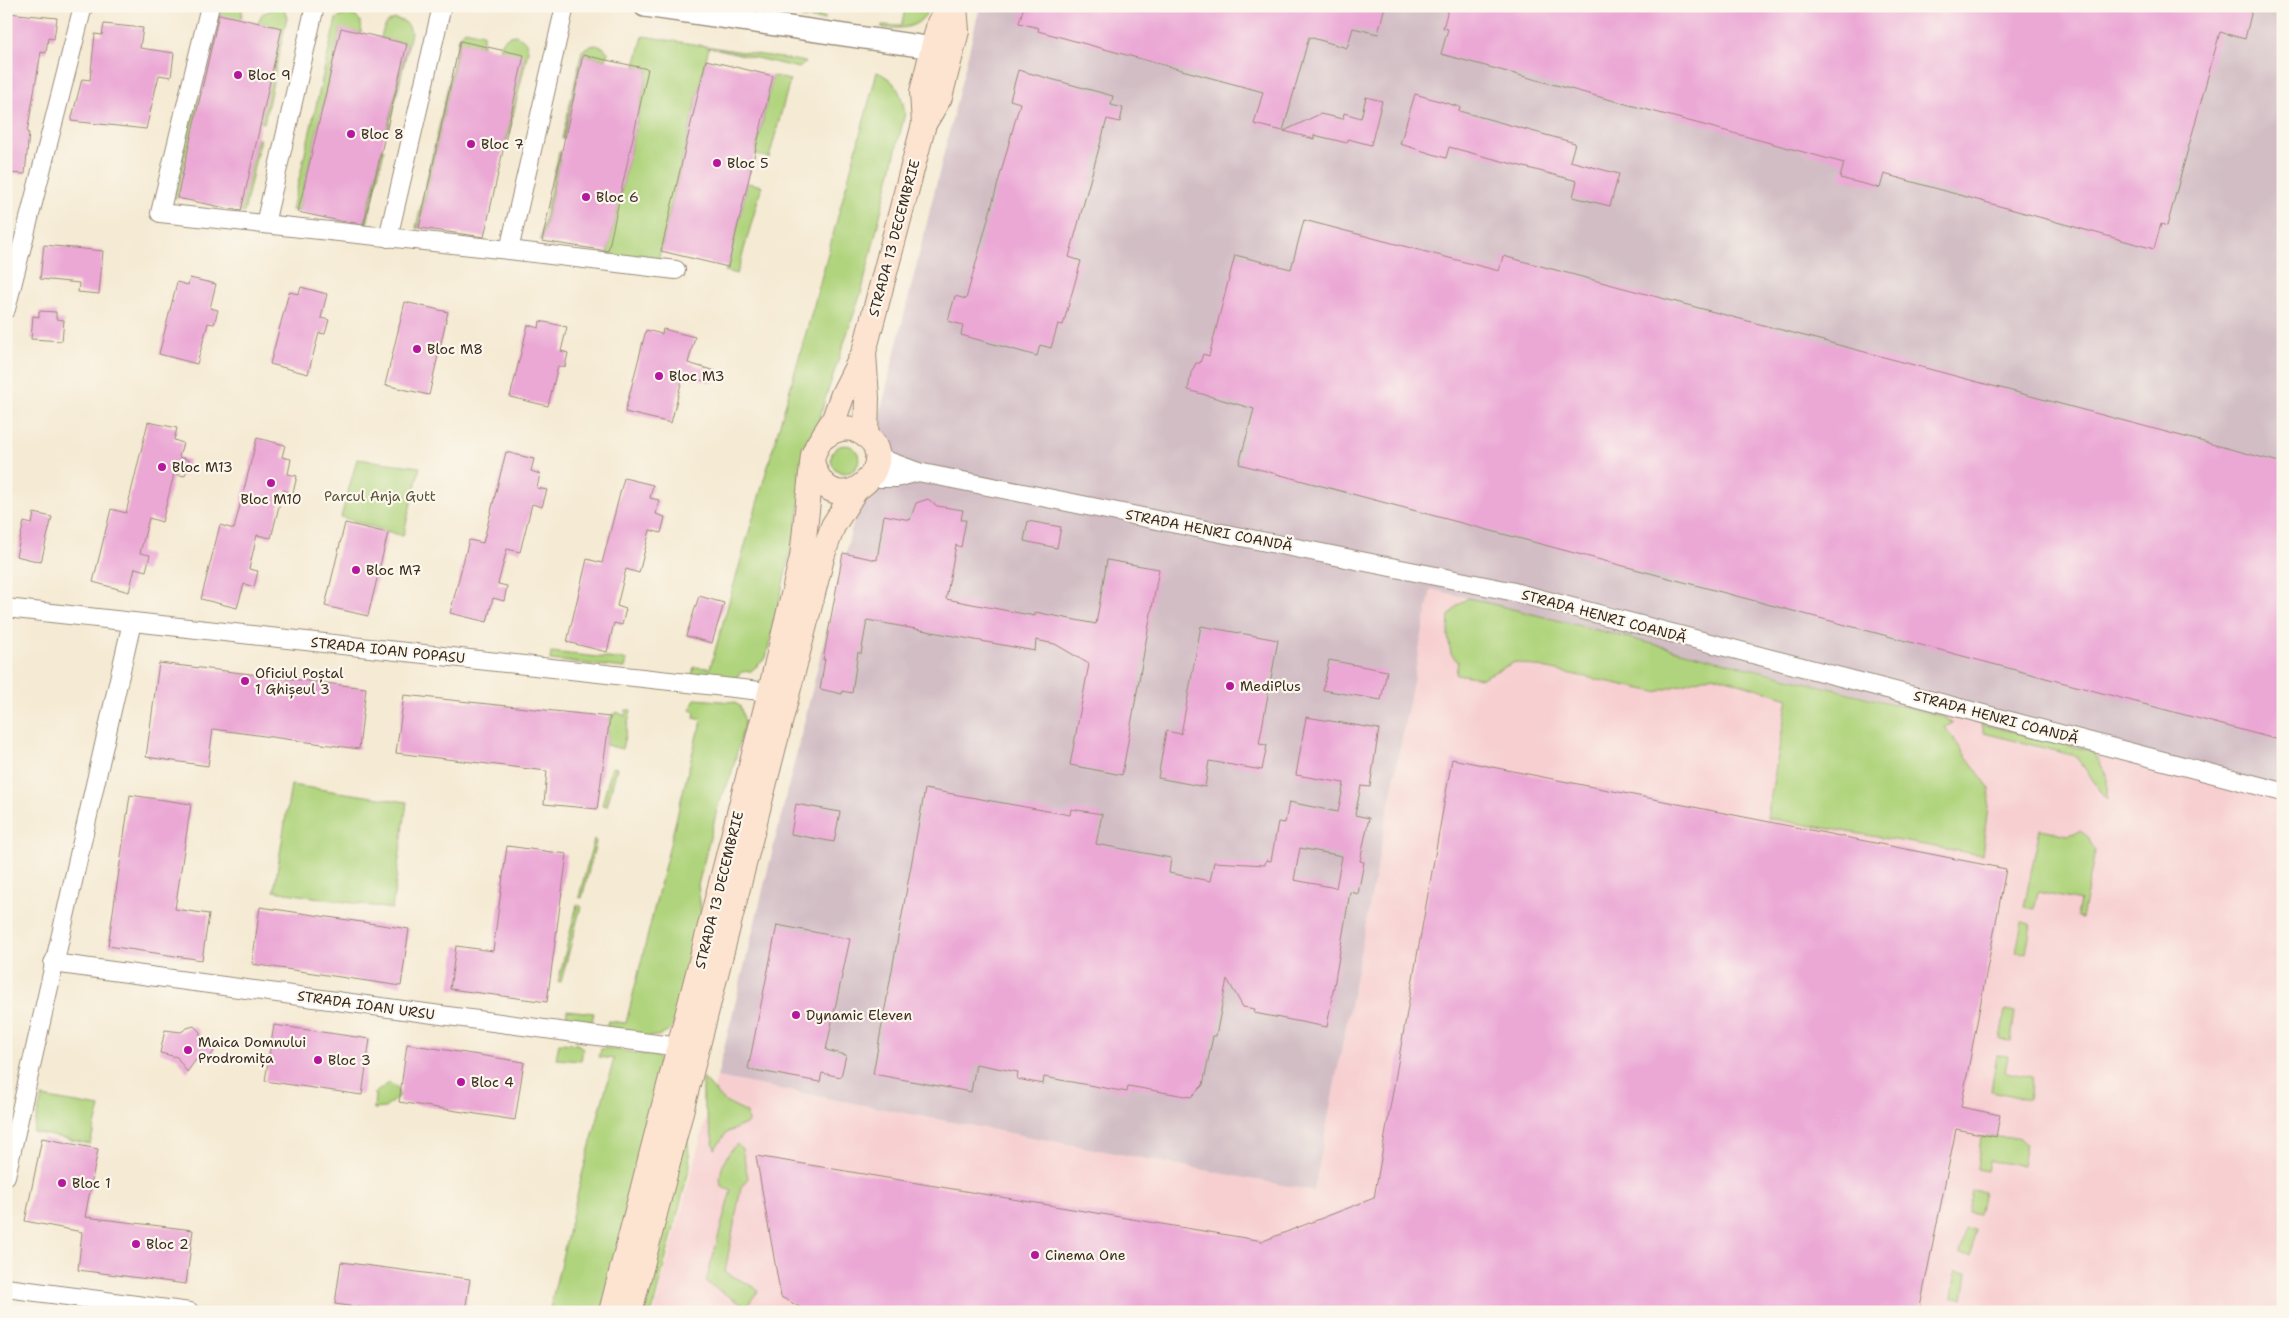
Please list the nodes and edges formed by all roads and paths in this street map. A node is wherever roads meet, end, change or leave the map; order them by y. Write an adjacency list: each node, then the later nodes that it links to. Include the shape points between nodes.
1 (83, 6): 15 (street)
2 (210, 6): 11 (street, via 160,213)
3 (315, 6): 11 (street)
4 (442, 6): 12 (street)
5 (565, 6): 13 (street)
6 (645, 6): 9 (street)
7 (951, 6): 9 (main road, STRADA 13 DECEMBRIE, via 939,23)
8 (955, 6): 10 (main road, STRADA 13 DECEMBRIE, via 957,31 940,97)
9 (933, 48): 10 (main road, STRADA 13 DECEMBRIE, via 922,92)
10 (924, 124): 16 (main road, STRADA 13 DECEMBRIE)
11 (266, 224): 12 (street)
12 (388, 238): 13 (street)
13 (509, 250): 14 (street)
14 (676, 270)
15 (6, 309)
16 (864, 352): 17 (main road, STRADA 13 DECEMBRIE); 18 (main road, STRADA 13 DECEMBRIE)
17 (823, 438): 18 (main road, via 831,432 853,429); 19 (main road, STRADA 13 DECEMBRIE, via 813,455)
18 (871, 444): 20 (street, STRADA HENRI COANDĂ, via 888,461); 21 (main road, STRADA 13 DECEMBRIE, via 877,462)
19 (813, 465): 21 (main road, via 829,488 846,492); 24 (main road, STRADA 13 DECEMBRIE, via 802,557)
20 (918, 472): 21 (street, STRADA HENRI COANDĂ); 25 (street, STRADA HENRI COANDĂ, via 1510,591)
21 (863, 484): 32 (main road, STRADA 13 DECEMBRIE, via 832,526 823,554)
22 (6, 608): 23 (street, STRADA IOAN POPASU)
23 (132, 622): 24 (street, STRADA IOAN POPASU); 26 (street)
24 (770, 692): 27 (main road, STRADA 13 DECEMBRIE)
25 (2283, 792)
26 (53, 963): 27 (street, STRADA IOAN URSU); 28 (street)
27 (679, 1047): 31 (main road, STRADA 13 DECEMBRIE)
28 (6, 1176)
29 (6, 1288): 30 (street)
30 (190, 1312)
31 (611, 1312)
32 (630, 1312)

